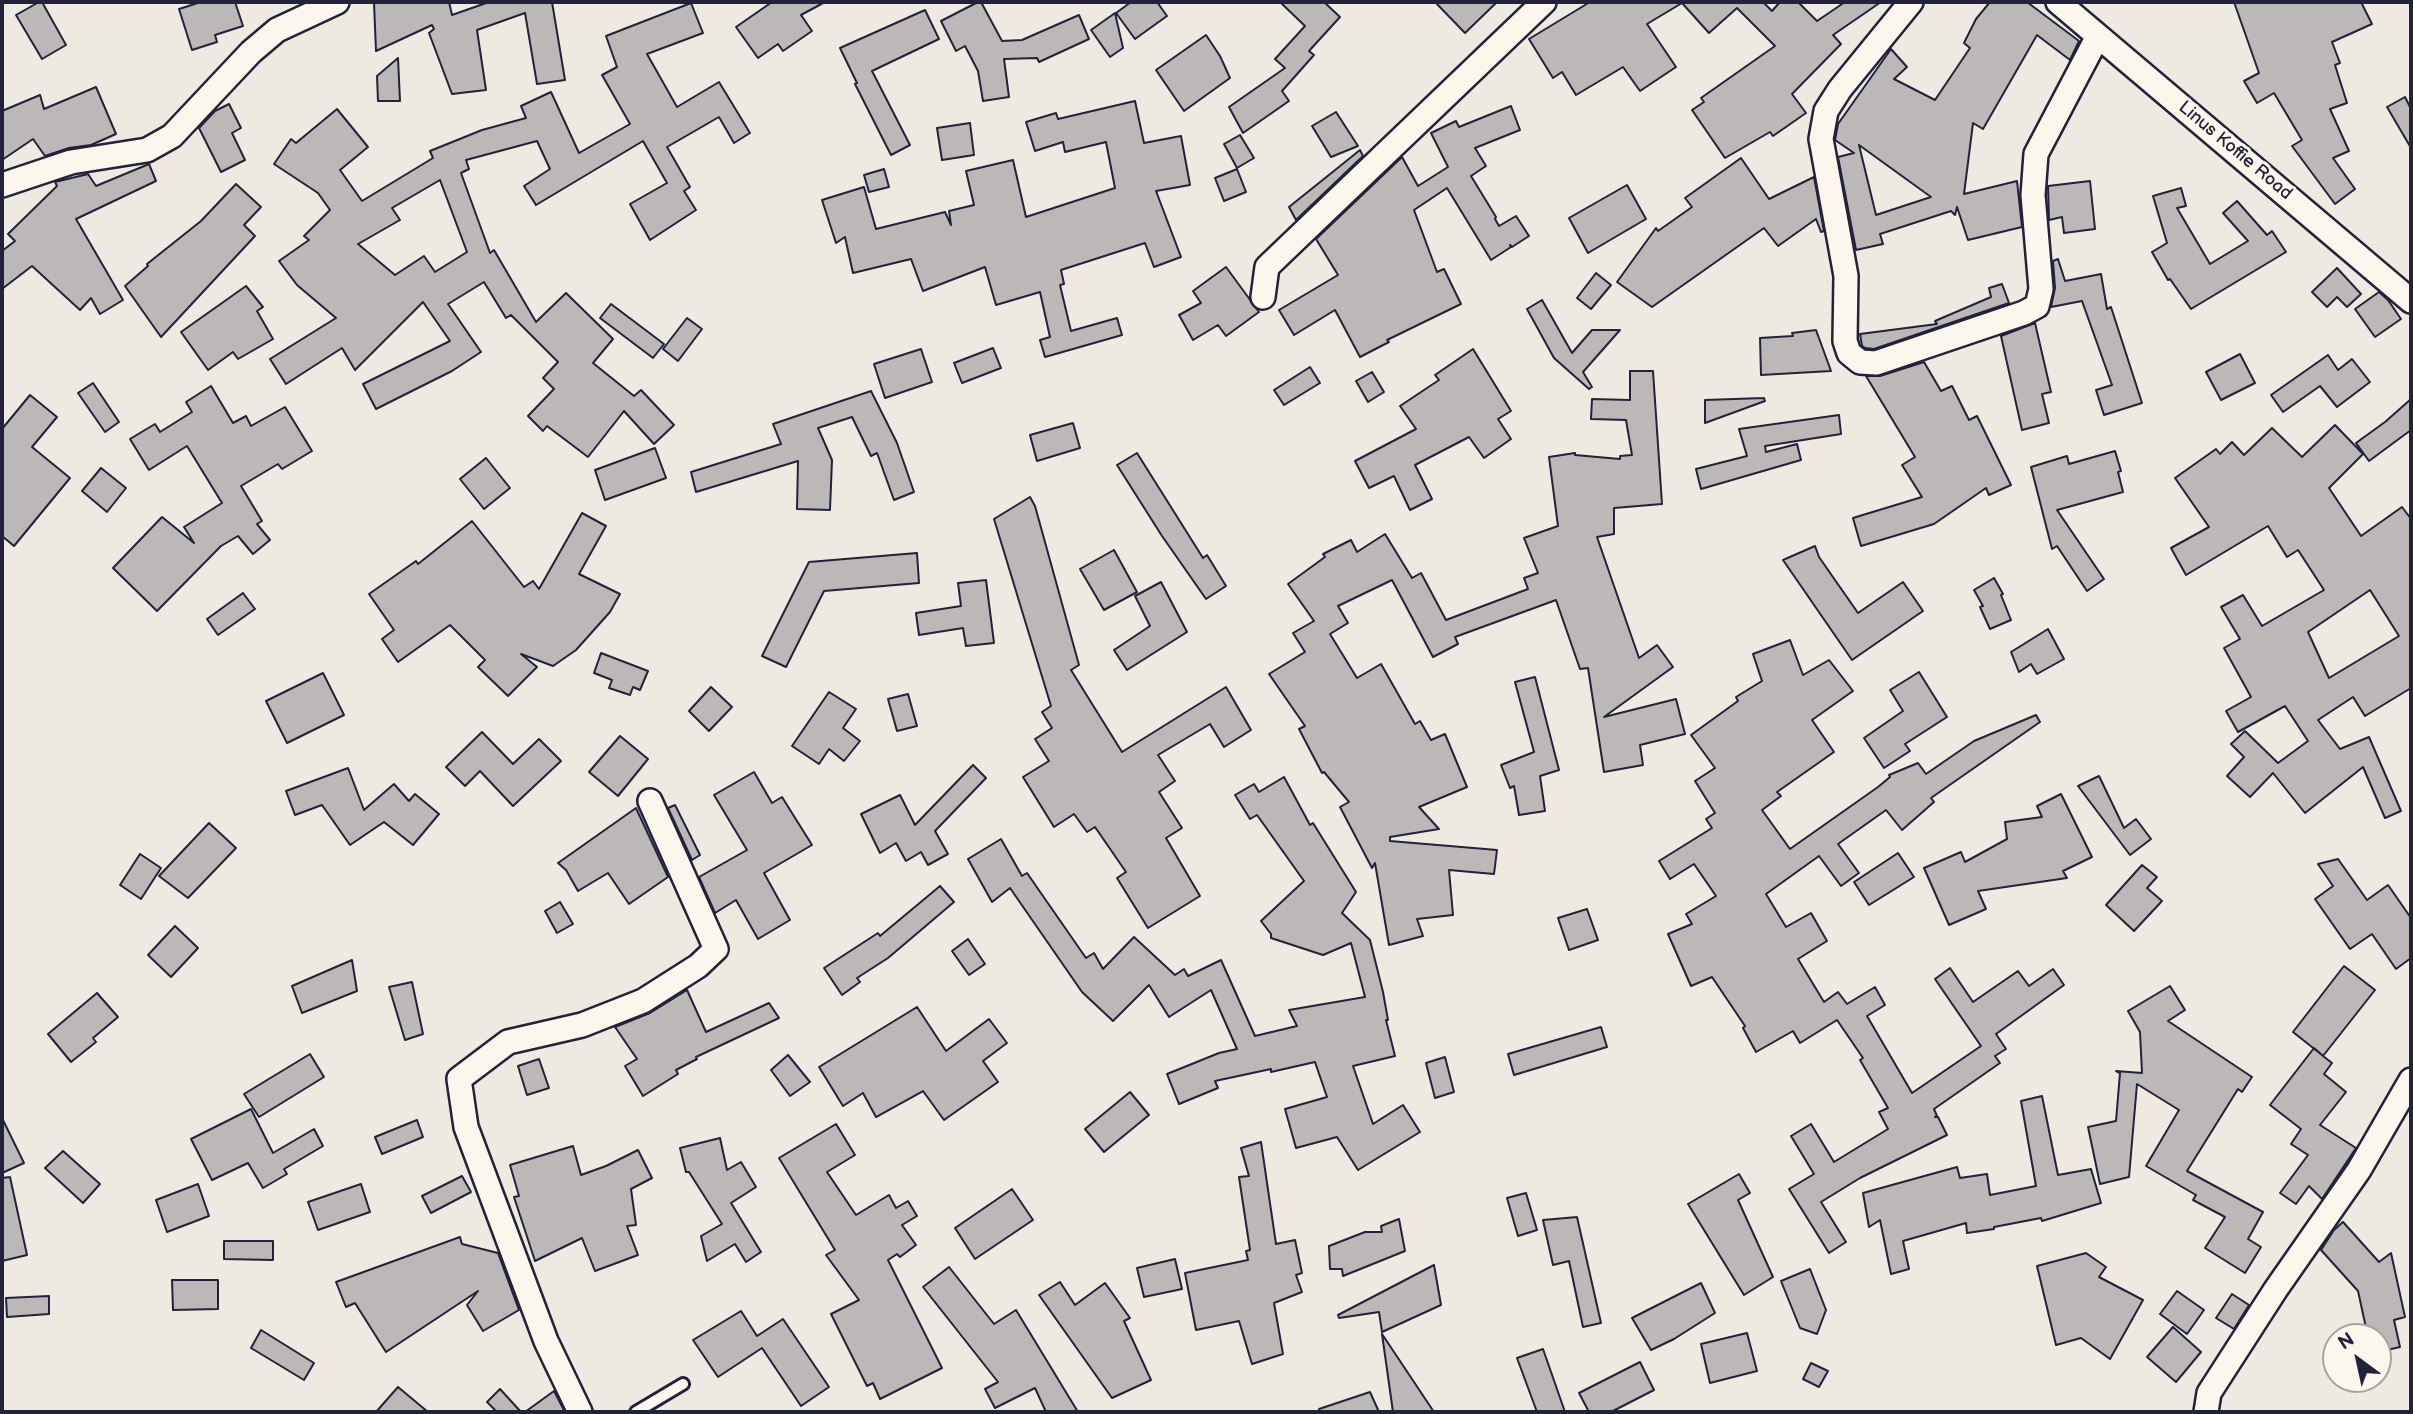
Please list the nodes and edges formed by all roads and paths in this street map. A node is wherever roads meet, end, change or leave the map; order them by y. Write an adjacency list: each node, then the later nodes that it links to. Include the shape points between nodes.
1 (337, 2): 6 (street, via 277,30 172,136 147,150 71,162)
2 (1544, 2): 7 (street, via 1267,267)
3 (1911, 2): 5 (street, via 1840,89 1826,111 1821,139 1846,276 1845,341 1849,353 1860,362 1876,363 2037,306 2041,289 2033,195 2036,154)
4 (2058, 2): 5 (street, Linus Koffie Road)
5 (2098, 36): 8 (street, Linus Koffie Road)
6 (2, 185)
7 (1263, 297)
8 (2411, 301)
9 (650, 801): 12 (street, via 716,949 643,1001 582,1025 508,1042 459,1079 466,1127 546,1341)
10 (2411, 1080): 14 (street, via 2359,1170 2209,1393)
11 (682, 1384): 13 (lane)
12 (580, 1412)
13 (636, 1412)
14 (2206, 1412)

